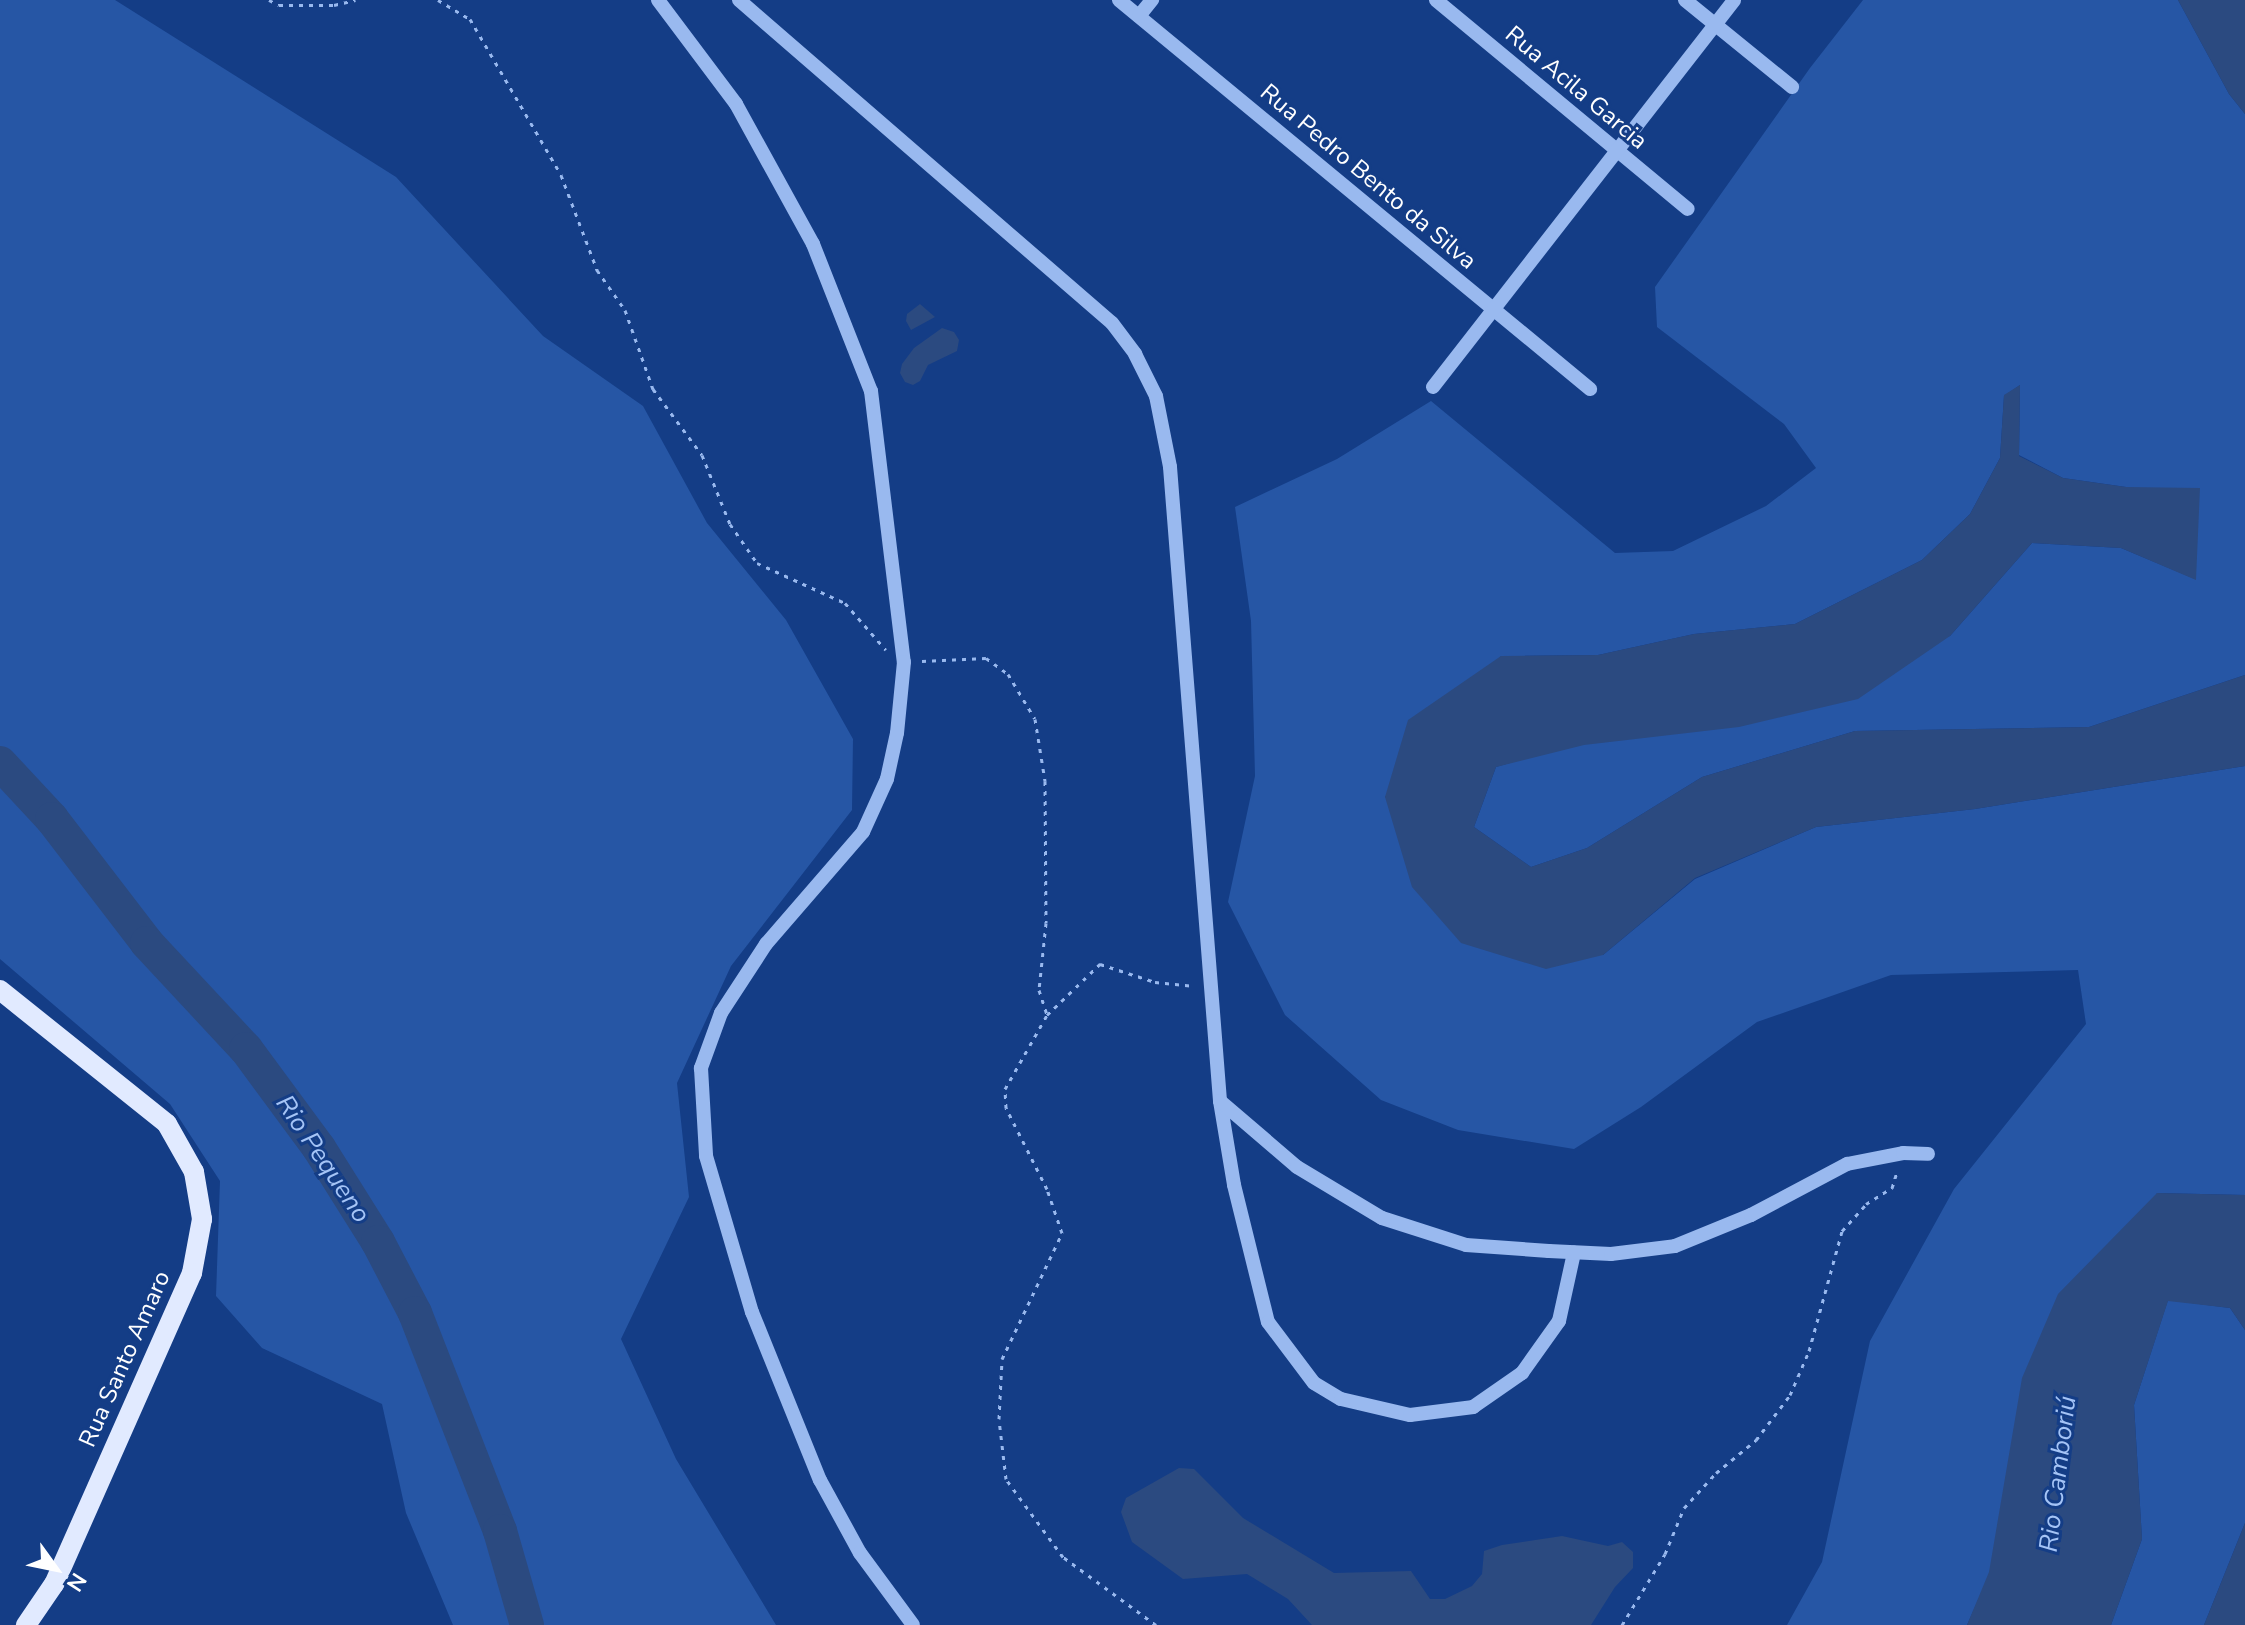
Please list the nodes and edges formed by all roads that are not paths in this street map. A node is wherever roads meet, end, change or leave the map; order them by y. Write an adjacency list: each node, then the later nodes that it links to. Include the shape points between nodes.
1 (739, 0): 17 (street, via 1112,323 1156,396 1170,467)
2 (1119, 0): 8 (street, Rua Pedro Bento da Silva)
3 (1152, 0): 8 (street)
4 (1436, 0): 11 (street, Rua Acila Garcia)
5 (1685, 0): 9 (street)
6 (1734, 0): 9 (street)
7 (664, 3): 21 (street, via 736,104 813,244 871,391 904,662 887,779 863,832 766,944 721,1013 701,1068 706,1156 752,1312 820,1480 860,1553)
8 (1139, 16): 13 (street, Rua Pedro Bento da Silva)
9 (1715, 25): 10 (street); 11 (street)
10 (1792, 87)
11 (1617, 150): 12 (street, Rua Acila Garcia); 13 (street)
12 (1688, 209)
13 (1493, 309): 14 (street); 15 (street, Rua Pedro Bento da Silva)
14 (1433, 387)
15 (1590, 389)
16 (0, 990): 20 (main road, Rua Santo Amaro, via 167,1124 194,1172 202,1219 192,1273 54,1584)
17 (1220, 1101): 19 (street, via 1297,1167 1382,1218 1466,1245); 19 (street, via 1234,1185 1268,1322 1314,1383 1341,1399 1410,1415 1473,1407 1522,1373 1559,1321)
18 (1928, 1154): 19 (street, via 1903,1153 1847,1164 1751,1215 1675,1246)
19 (1574, 1253)
20 (26, 1625)
21 (913, 1625)

